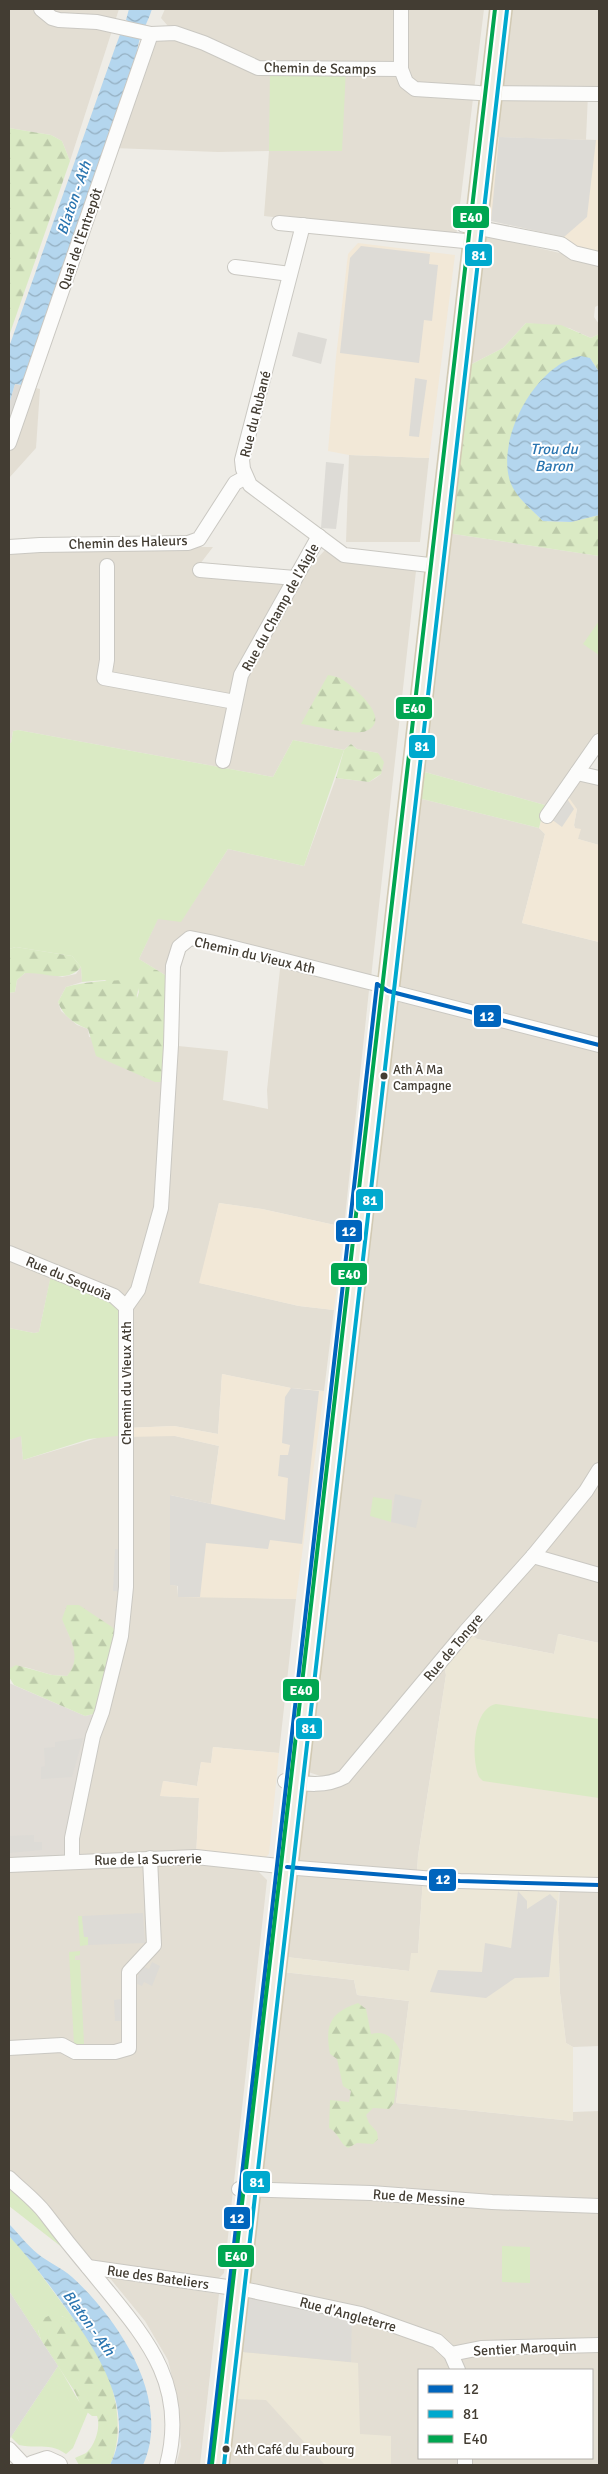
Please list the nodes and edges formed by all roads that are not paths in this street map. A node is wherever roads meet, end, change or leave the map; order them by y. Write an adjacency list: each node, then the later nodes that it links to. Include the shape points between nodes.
1 (41, 9): 5 (street, Chemin de Scamps, via 59,20 97,22)
2 (401, 9): 6 (street)
3 (489, 9): 7 (main road)
4 (501, 9): 7 (main road)
5 (140, 31): 6 (street, Chemin de Scamps, via 185,36 258,68); 15 (street, Quai de l'Entrepôt)
6 (401, 69): 7 (street, via 406,82 415,89)
7 (485, 93): 8 (street); 11 (main road)
8 (599, 94)
9 (279, 223): 10 (street)
10 (303, 225): 11 (street); 14 (street, Rue du Rubané)
11 (470, 234): 12 (street, via 562,244 574,253); 20 (main road)
12 (599, 259)
13 (235, 266): 14 (street)
14 (290, 274): 16 (street, Rue du Rubané, via 242,460)
15 (9, 443)
16 (246, 477): 17 (street, Rue du Rubané, via 250,485); 18 (street, Chemin des Haleurs, via 235,483 199,539 188,542)
17 (320, 536): 20 (street, Rue du Rubané, via 344,555); 22 (street, Rue du Champ de l'Aigle)
18 (9, 547)
19 (107, 566): 23 (street, via 104,678)
20 (431, 566): 29 (main road)
21 (200, 570): 22 (street)
22 (295, 578): 23 (street, Rue du Champ de l'Aigle, via 241,676)
23 (235, 702): 25 (street, Rue du Champ de l'Aigle)
24 (599, 741): 26 (street)
25 (223, 761)
26 (577, 773): 27 (street); 28 (street)
27 (599, 778)
28 (547, 816)
29 (383, 988): 30 (street, Chemin du Vieux Ath); 32 (street, Chemin du Vieux Ath, via 198,939 190,938 178,947 173,966 161,1208 138,1290); 36 (main road)
30 (599, 1045)
31 (9, 1253): 32 (street, Rue du Sequoïa, via 114,1296)
32 (126, 1307): 38 (street, Chemin du Vieux Ath, via 126,1587 121,1636 102,1712 92,1736 72,1838)
33 (599, 1470): 34 (street, Rue de Tongre)
34 (533, 1556): 35 (street); 36 (street, Rue de Tongre, via 344,1777 320,1784)
35 (599, 1574)
36 (290, 1782): 40 (main road)
37 (150, 1858): 38 (street, Rue de la Sucrerie); 40 (street, Rue de la Sucrerie, via 224,1859); 42 (street, via 154,1945 129,1972 129,2048 115,2052 75,2052 62,2045)
38 (72, 1861): 39 (street, Rue de la Sucrerie)
39 (9, 1865)
40 (281, 1866): 41 (street, Rue de la Sucrerie, via 460,1881); 44 (main road)
41 (599, 1885)
42 (9, 2048)
43 (9, 2178): 46 (street, via 44,2212)
44 (244, 2189): 45 (street, Rue de Messine); 47 (main road)
45 (599, 2206)
46 (90, 2269): 47 (street, Rue des Bateliers); 55 (street, via 138,2328 167,2384 174,2426)
47 (233, 2288): 49 (street, Rue d'Angleterre, via 360,2314 437,2341); 56 (main road); 57 (main road)
48 (599, 2345): 49 (street, Sentier Maroquin, via 481,2348)
49 (450, 2354): 50 (street)
50 (458, 2369)
51 (9, 2449): 52 (street)
52 (24, 2465)
53 (32, 2465): 54 (street, via 47,2460)
54 (58, 2465)
55 (167, 2465)
56 (209, 2465)
57 (218, 2465)

